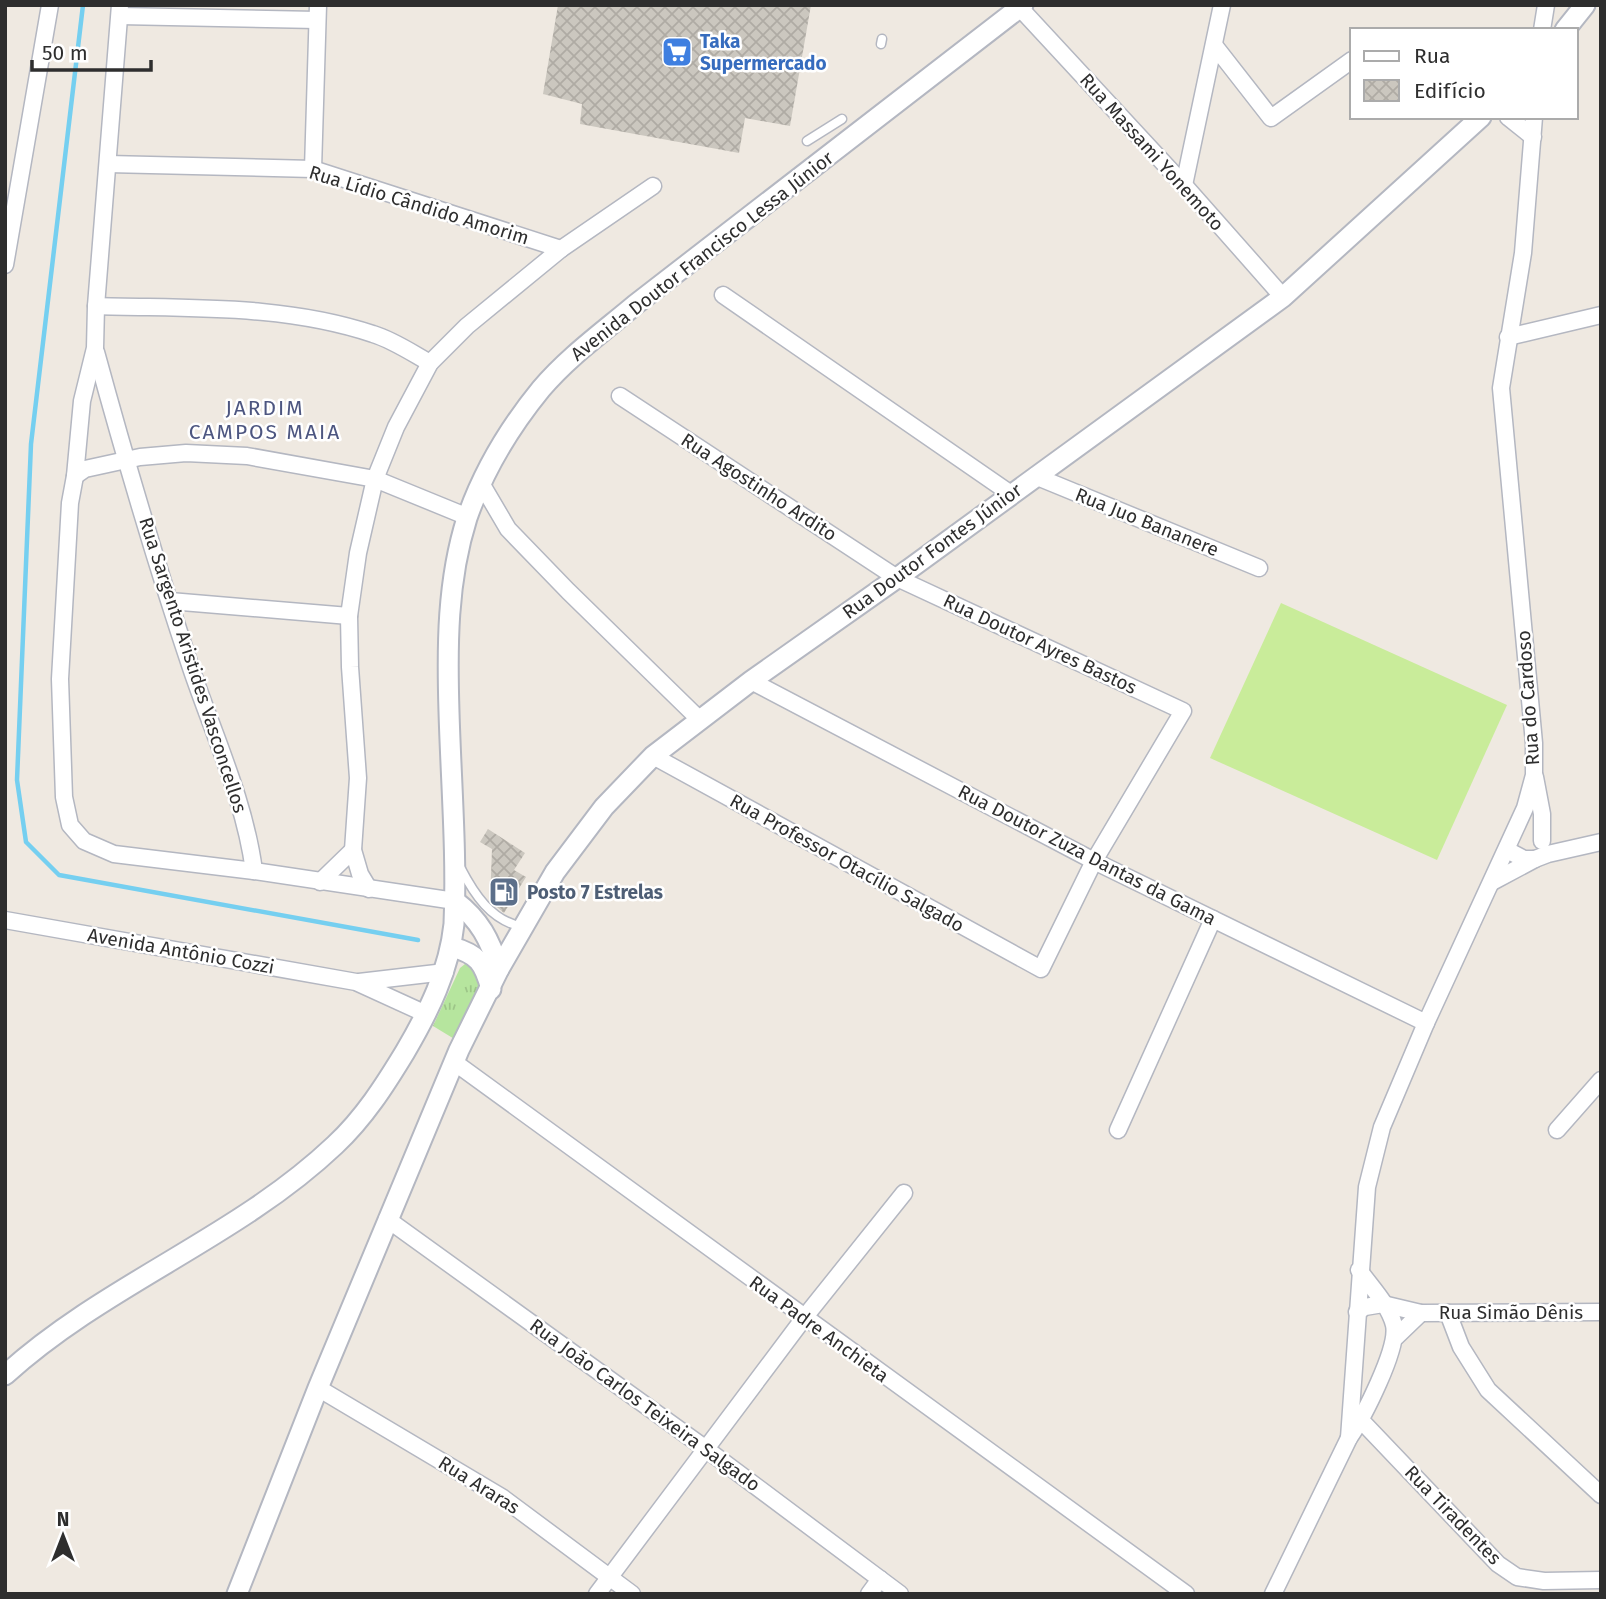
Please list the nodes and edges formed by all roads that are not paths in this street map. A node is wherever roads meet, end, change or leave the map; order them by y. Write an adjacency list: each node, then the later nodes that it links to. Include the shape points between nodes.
1 (50, 5): 22 (street)
2 (1222, 5): 10 (street)
3 (1546, 5): 8 (street)
4 (1585, 5): 9 (street)
5 (1021, 7): 20 (street, Rua Massami Yonemoto); 37 (street, Avenida Doutor Francisco Lessa Júnior, via 575,355 542,388)
6 (120, 11): 7 (street); 18 (street, Rua Sargento Aristides Vasconcellos)
7 (318, 12): 19 (street)
8 (1542, 28)
9 (1566, 28)
10 (1214, 45): 11 (street, via 1271,118); 20 (street)
11 (1350, 61)
12 (842, 119): 17 (lane)
13 (1479, 119): 26 (street, Rua Doutor Fontes Júnior)
14 (1510, 119): 16 (street)
15 (1534, 119): 16 (street, Rua do Cardoso)
16 (1533, 137): 29 (street, Rua do Cardoso, via 1523,253)
17 (807, 141)
18 (108, 164): 19 (street, Rua Lídio Cândido Amorim); 27 (street, Rua Sargento Aristides Vasconcellos)
19 (313, 169): 23 (street, Rua Lídio Cândido Amorim)
20 (1184, 185): 26 (street, Rua Massami Yonemoto)
21 (653, 186): 23 (street)
22 (11, 200): 24 (street)
23 (561, 249): 31 (street, via 467,326)
24 (5, 265)
25 (723, 295): 38 (street)
26 (1283, 297): 35 (street, Rua Doutor Fontes Júnior)
27 (96, 306): 30 (street, Rua Sargento Aristides Vasconcellos); 31 (street, via 276,311 373,334)
28 (1600, 320): 29 (street)
29 (1508, 338): 47 (street, Rua do Cardoso, via 1501,388)
30 (95, 348): 33 (street, Rua Sargento Aristides Vasconcellos); 34 (street, Rua Sargento Aristides Vasconcellos, via 82,401)
31 (430, 363): 36 (street)
32 (620, 396): 41 (street, Rua Agostinho Ardito)
33 (126, 460): 34 (street, via 85,469); 36 (street, via 186,453 247,456); 42 (street, Rua Sargento Aristides Vasconcellos)
34 (75, 476): 55 (street, Rua Sargento Aristides Vasconcellos, via 60,679 64,797 70,825 84,841 114,854)
35 (1035, 476): 38 (street, Rua Doutor Fontes Júnior); 40 (street, Rua Juo Bananere)
36 (374, 479): 39 (street); 43 (street)
37 (481, 483): 39 (street, Avenida Doutor Francisco Lessa Júnior); 45 (street, via 508,528)
38 (1010, 494): 41 (street, Rua Doutor Fontes Júnior)
39 (468, 517): 53 (street, Avenida Doutor Francisco Lessa Júnior, via 453,583 447,639)
40 (1259, 568)
41 (897, 578): 44 (street, Rua Doutor Fontes Júnior); 54 (street, Rua Doutor Ayres Bastos, via 1183,711)
42 (170, 601): 43 (street); 55 (street, Rua Sargento Aristides Vasconcellos, via 241,807)
43 (349, 616): 50 (street, via 358,778)
44 (751, 681): 45 (street, Rua Doutor Fontes Júnior); 54 (street, Rua Doutor Zuza Dantas da Gama)
45 (700, 720): 46 (street, Rua Doutor Fontes Júnior)
46 (653, 756): 54 (street, Rua Professor Otacílio Salgado, via 1041,970); 62 (street, Rua Doutor Fontes Júnior, via 604,807 555,872)
47 (1534, 775): 48 (street, Rua do Cardoso); 52 (street, via 1542,814)
48 (1517, 830): 51 (street, Rua do Cardoso); 52 (street, via 1534,834)
49 (1601, 842): 52 (street)
50 (353, 850): 56 (street); 58 (street)
51 (1507, 850): 52 (street, via 1524,859); 57 (street, Rua do Cardoso)
52 (1542, 851): 57 (street)
53 (454, 855): 59 (street, Avenida Doutor Francisco Lessa Júnior); 62 (lane, via 489,911)
54 (1094, 861): 60 (street, Rua Doutor Zuza Dantas da Gama)
55 (254, 872): 56 (street, Rua Sargento Aristides Vasconcellos)
56 (320, 882): 58 (street, Rua Sargento Aristides Vasconcellos)
57 (1492, 882): 69 (street, Rua do Cardoso)
58 (369, 889): 59 (street, Rua Sargento Aristides Vasconcellos)
59 (455, 901): 63 (street, Avenida Doutor Francisco Lessa Júnior); 64 (street, via 481,925)
60 (1213, 919): 69 (street, Rua Doutor Zuza Dantas da Gama); 72 (street)
61 (5, 920): 66 (street, Avenida Antônio Cozzi)
62 (523, 927): 64 (street, Rua Doutor Fontes Júnior)
63 (452, 947): 65 (street, Avenida Doutor Francisco Lessa Júnior); 67 (street, via 478,960)
64 (499, 969): 67 (street, Rua Doutor Fontes Júnior)
65 (445, 972): 66 (street, Avenida Antônio Cozzi); 68 (street, Avenida Doutor Francisco Lessa Júnior)
66 (356, 982): 68 (street, Avenida Antônio Cozzi)
67 (491, 989): 70 (street, Rua Doutor Fontes Júnior)
68 (422, 1022): 85 (street, via 363,1116 325,1153 223,1228 52,1335)
69 (1426, 1023): 76 (street, Rua do Cardoso, via 1382,1127 1367,1187)
70 (457, 1056): 75 (street, Rua Doutor Fontes Júnior); 82 (street, Rua Padre Anchieta)
71 (1601, 1080): 73 (street)
72 (1118, 1130)
73 (1557, 1130)
74 (904, 1193): 82 (street)
75 (387, 1219): 87 (street, Rua Doutor Fontes Júnior); 89 (street, Rua João Carlos Teixeira Salgado)
76 (1359, 1270): 77 (street); 78 (street, Rua do Cardoso)
77 (1383, 1304): 78 (street); 80 (street, Rua Simão Dênis); 83 (street)
78 (1357, 1312): 84 (street, Rua do Cardoso)
79 (1601, 1312): 81 (street, Rua Simão Dênis)
80 (1421, 1313): 81 (street, Rua Simão Dênis); 83 (street, Rua Simão Dênis)
81 (1448, 1313): 90 (street, via 1461,1347 1488,1390)
82 (804, 1318): 89 (street); 100 (street, Rua Padre Anchieta)
83 (1396, 1338): 86 (street)
84 (1353, 1368): 86 (street); 88 (street, Rua do Cardoso)
85 (5, 1375)
86 (1380, 1378): 88 (street)
87 (318, 1388): 91 (street, Rua Araras, via 503,1498); 95 (street, Rua Doutor Fontes Júnior)
88 (1356, 1415): 93 (street, Rua Tiradentes, via 1498,1564 1517,1577); 94 (street, Rua do Cardoso)
89 (706, 1449): 91 (street); 92 (street, Rua João Carlos Teixeira Salgado)
90 (1601, 1495)
91 (610, 1577): 96 (street); 97 (street, Rua Araras)
92 (880, 1579): 98 (street); 99 (street, Rua João Carlos Teixeira Salgado)
93 (1601, 1580)
94 (1277, 1592)
95 (237, 1594)
96 (597, 1594)
97 (632, 1594)
98 (869, 1594)
99 (900, 1594)
100 (1186, 1594)

